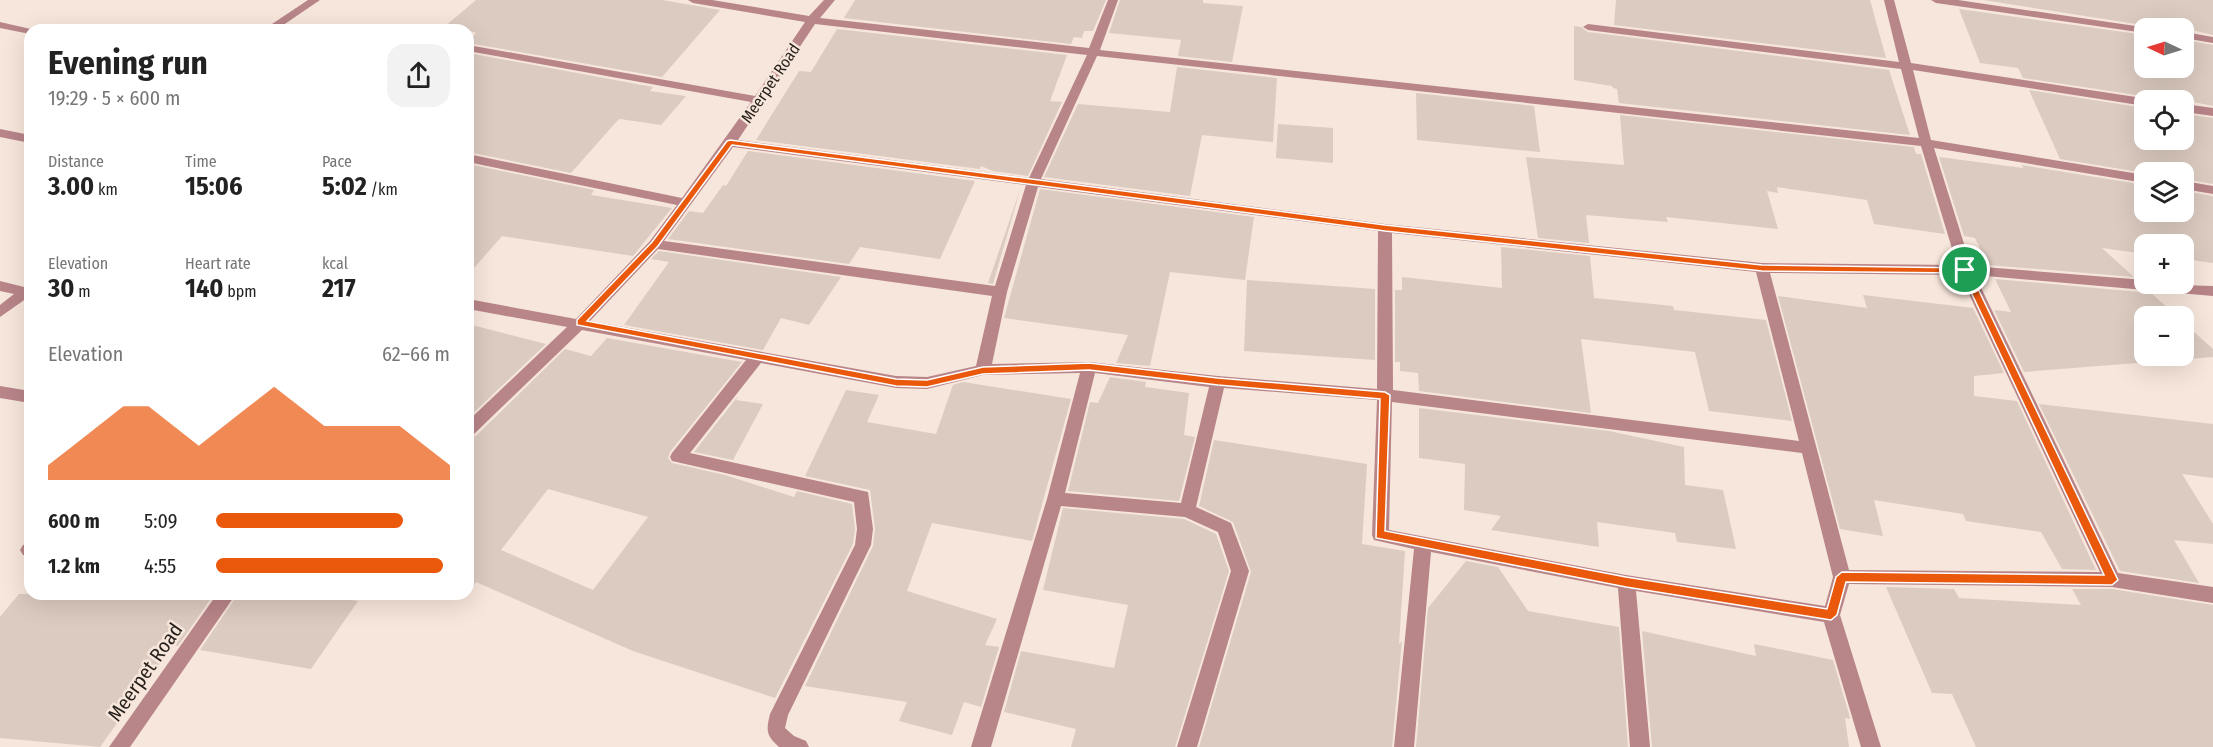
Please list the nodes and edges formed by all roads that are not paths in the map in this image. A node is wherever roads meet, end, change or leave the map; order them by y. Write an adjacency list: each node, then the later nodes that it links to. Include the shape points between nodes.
1 (315, 0): 8 (street)
2 (693, 0): 7 (street)
3 (830, 0): 7 (street, Meerpet Road)
4 (1113, 0): 16 (street)
5 (1889, 0): 17 (street)
6 (1936, 0): 11 (street)
7 (812, 20): 16 (street); 18 (street, Meerpet Road)
8 (277, 24)
9 (0, 25): 12 (street)
10 (1588, 27): 17 (street)
11 (2134, 28)
12 (24, 30)
13 (2194, 37): 14 (street)
14 (2213, 40)
15 (474, 49): 18 (street)
16 (1094, 51): 25 (street); 28 (street)
17 (1906, 66): 19 (street); 25 (street)
18 (758, 100): 24 (street, Meerpet Road)
19 (2134, 100)
20 (2194, 109): 21 (street)
21 (2213, 112)
22 (0, 133): 23 (street)
23 (24, 138)
24 (730, 143): 28 (street); 31 (street, Meerpet Road)
25 (1926, 143): 27 (street); 35 (street)
26 (474, 159): 31 (street)
27 (2134, 177)
28 (1033, 184): 32 (street); 38 (street)
29 (2194, 187): 30 (street)
30 (2213, 190)
31 (687, 203): 33 (street, Meerpet Road)
32 (1385, 228): 34 (street); 49 (street)
33 (655, 244): 38 (street); 43 (street, Meerpet Road)
34 (1762, 268): 35 (street); 52 (street)
35 (1965, 270): 39 (street); 57 (street)
36 (0, 286): 37 (street)
37 (24, 290)
38 (1000, 291): 46 (street)
39 (2212, 293)
40 (24, 294): 42 (street)
41 (474, 305): 43 (street)
42 (0, 312)
43 (580, 323): 44 (street); 51 (street, Meerpet Road)
44 (758, 356): 46 (street, via 896,382 927,383); 63 (street, via 678,457 862,497 863,545 779,714 775,731)
45 (1089, 367): 46 (street); 47 (street); 53 (street)
46 (983, 370)
47 (1218, 382): 49 (street); 54 (street)
48 (0, 392): 50 (street)
49 (1385, 395): 52 (street); 55 (street, via 1380,535)
50 (24, 396)
51 (474, 424)
52 (1808, 448): 56 (street)
53 (1055, 499): 54 (street); 64 (street)
54 (1188, 510): 65 (street, via 1225,528 1240,571)
55 (1423, 545): 58 (street); 66 (street)
56 (1842, 577): 57 (street); 61 (street)
57 (2112, 580): 59 (street)
58 (1626, 582): 61 (street); 67 (street)
59 (2213, 595)
60 (223, 600): 62 (street, Meerpet Road)
61 (1831, 615): 68 (street)
62 (119, 747)
63 (799, 747)
64 (981, 747)
65 (1187, 747)
66 (1404, 747)
67 (1640, 747)
68 (1871, 747)

